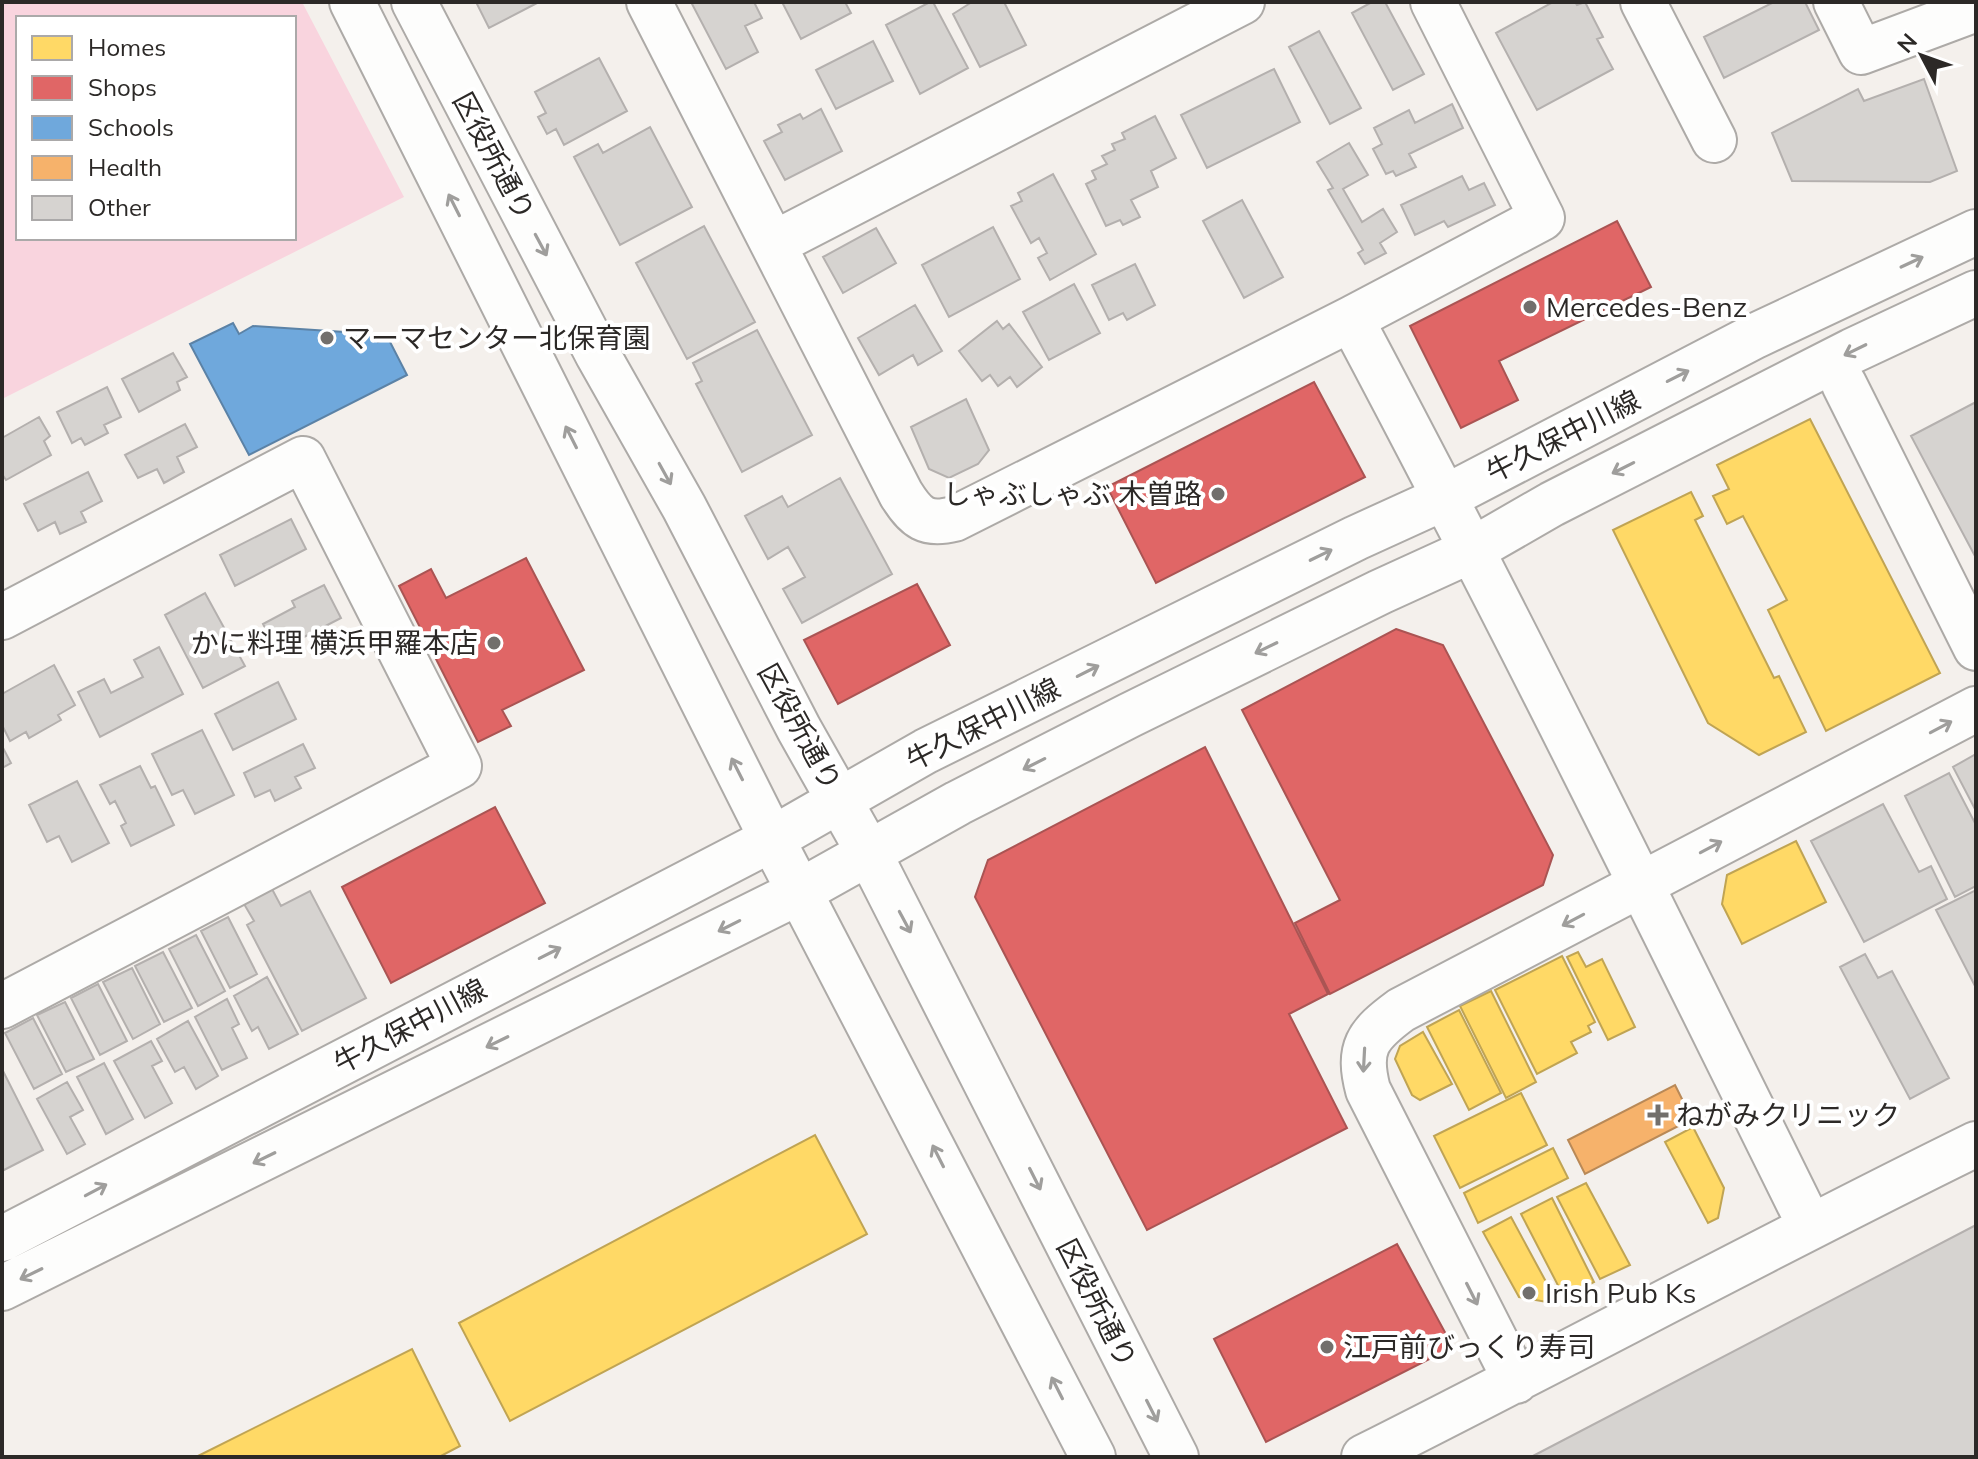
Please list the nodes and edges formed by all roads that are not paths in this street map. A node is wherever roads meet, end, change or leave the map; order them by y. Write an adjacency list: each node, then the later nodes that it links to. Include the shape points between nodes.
1 (352, 2): 21 (street, 区役所通り, one-way to 1)
2 (414, 2): 20 (street, 区役所通り, one-way to 20)
3 (649, 2): 11 (street)
4 (1242, 2): 11 (street)
5 (1433, 2): 13 (street, via 1542,218)
6 (1643, 2): 9 (street)
7 (1836, 2): 8 (street, via 1861,52)
8 (1976, 9)
9 (1714, 140)
10 (1976, 232): 15 (street, 牛久保中川線, one-way to 10, via 1755,336)
11 (773, 244): 13 (street, via 901,494 921,519 937,523)
12 (1976, 293): 16 (street, 牛久保中川線, one-way to 16, via 1852,351)
13 (1351, 319): 15 (street)
14 (1844, 384): 18 (street)
15 (1446, 497): 16 (street); 20 (street, 牛久保中川線, one-way to 15, via 926,751)
16 (1472, 550): 22 (street, 牛久保中川線, one-way to 22, via 1130,715); 23 (street)
17 (2, 617): 25 (street, via 303,459 459,766)
18 (1976, 648)
19 (1976, 709): 23 (street, one-way to 19)
20 (841, 802): 21 (street, 牛久保中川線); 22 (street, 区役所通り)
21 (772, 839): 24 (street, 区役所通り); 28 (street, 牛久保中川線, one-way to 21)
22 (869, 853): 24 (street, 牛久保中川線); 32 (street, 区役所通り, one-way to 32)
23 (1642, 883): 27 (street); 30 (street, one-way to 30, via 1401,1010 1377,1027 1365,1045 1362,1068 1368,1090)
24 (799, 892): 29 (street, 牛久保中川線, one-way to 29); 31 (street, 区役所通り, one-way to 24)
25 (2, 1006)
26 (1976, 1144): 27 (street)
27 (1810, 1226): 30 (street)
28 (2, 1239)
29 (2, 1288)
30 (1516, 1381): 33 (street)
31 (1093, 1457)
32 (1176, 1457)
33 (1364, 1457)

